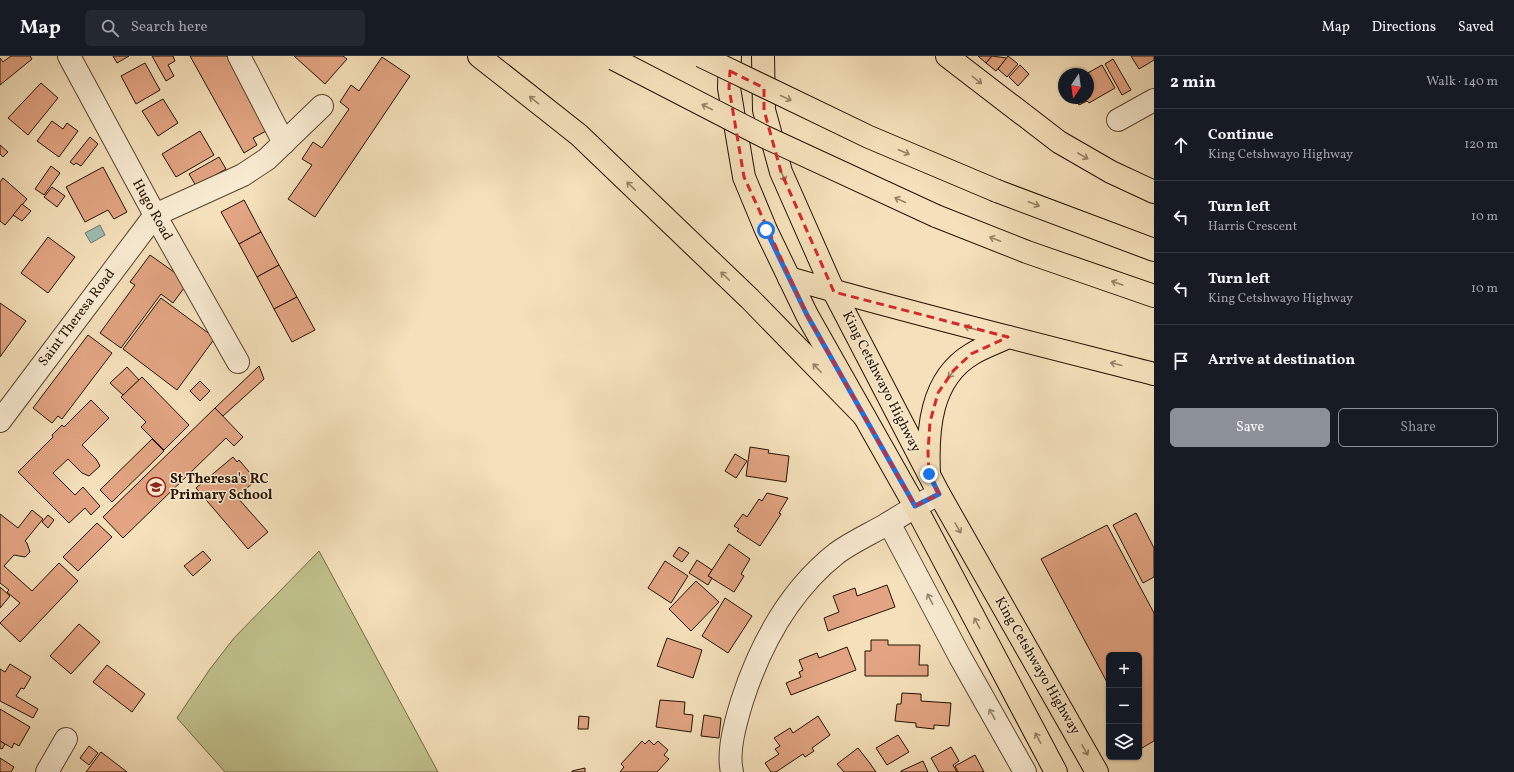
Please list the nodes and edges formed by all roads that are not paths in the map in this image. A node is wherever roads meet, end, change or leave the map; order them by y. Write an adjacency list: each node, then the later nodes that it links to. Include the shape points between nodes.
1 (69, 56): 14 (street, Hugo Road)
2 (239, 56): 12 (street)
3 (479, 56): 22 (main road, one-way to 3, via 750,299 579,135)
4 (701, 56): 15 (main road, one-way to 15, bridge, via 869,137 997,191)
5 (730, 56): 16 (main road, King Cetshwayo Highway, via 729,88 744,177)
6 (763, 56): 17 (main road, King Cetshwayo Highway, one-way to 17, via 764,110 781,172)
7 (947, 56): 13 (main road, one-way to 13, via 1059,142 1111,172)
8 (611, 57): 18 (main road, one-way to 8, bridge, via 1027,252 936,216 765,138)
9 (1154, 100): 11 (street)
10 (322, 106): 12 (street)
11 (1118, 120)
12 (284, 143): 14 (street, via 267,159 243,175)
13 (1154, 192)
14 (155, 215): 20 (street, Hugo Road); 23 (street, Saint Theresa Road)
15 (1154, 250)
16 (789, 278): 17 (main road); 22 (main road, King Cetshwayo Highway)
17 (834, 292): 19 (main road, one-way to 17); 24 (main road, King Cetshwayo Highway)
18 (1154, 296)
19 (1008, 338): 21 (main road, one-way to 19); 24 (main road, one-way to 24, via 971,354 953,371 938,393 930,422)
20 (238, 362)
21 (1154, 374)
22 (864, 416): 26 (main road, King Cetshwayo Highway)
23 (0, 421)
24 (929, 474): 25 (main road, King Cetshwayo Highway)
25 (939, 494): 26 (street); 33 (main road, King Cetshwayo Highway, one-way to 33)
26 (915, 506): 27 (street); 32 (main road, King Cetshwayo Highway, one-way to 26)
27 (889, 523): 30 (street, via 838,552 808,579 782,613 748,682 734,726); 31 (street, one-way to 27)
28 (66, 740): 29 (street)
29 (47, 772)
30 (732, 772)
31 (1025, 772)
32 (1056, 772)
33 (1097, 772)

